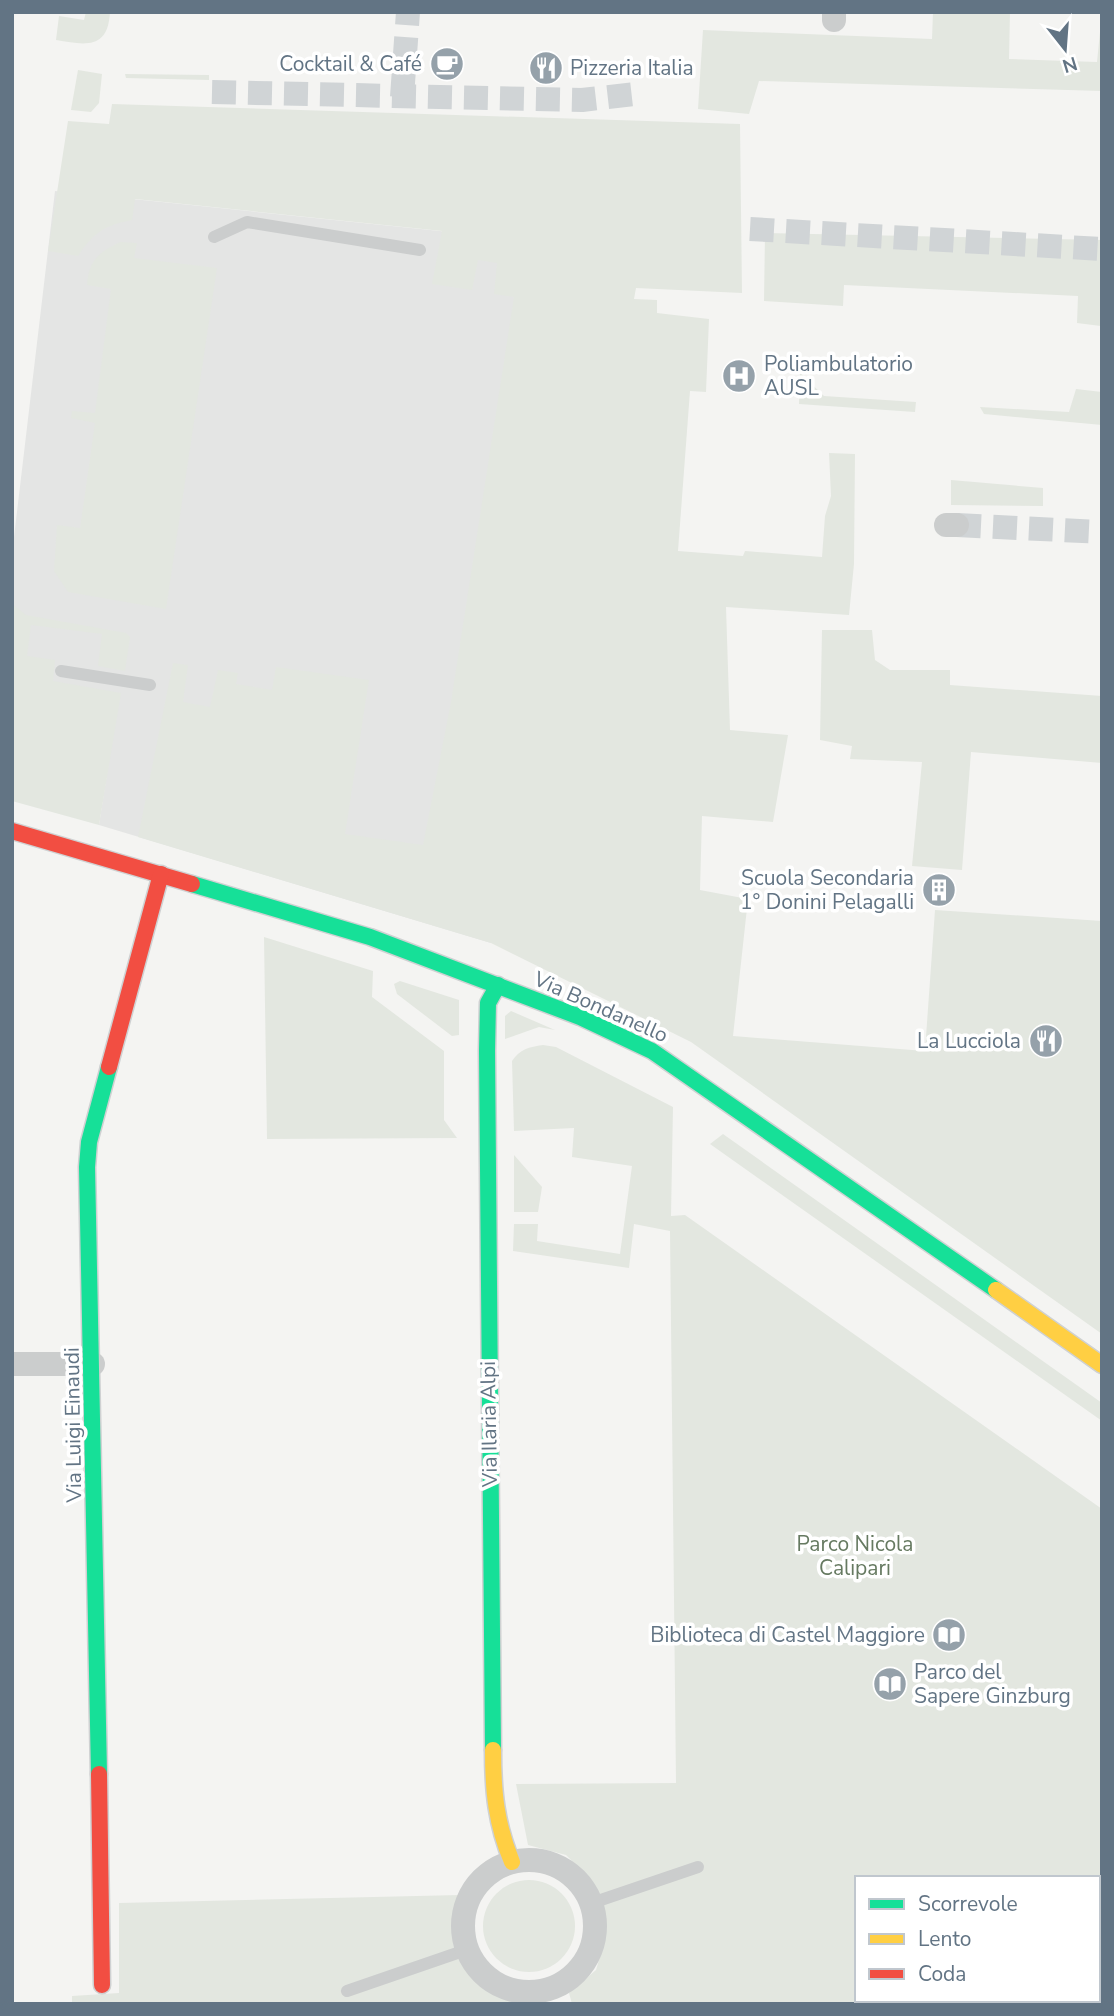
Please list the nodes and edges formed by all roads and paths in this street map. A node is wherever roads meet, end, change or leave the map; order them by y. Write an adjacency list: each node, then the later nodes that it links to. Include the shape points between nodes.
1 (214, 237): 2 (lane, via 247,222)
2 (420, 250)
3 (61, 671): 4 (lane)
4 (150, 685)
5 (12, 831): 6 (street, Via Bondanello)
6 (161, 874): 7 (street, Via Bondanello, via 370,937); 9 (street, Via Luigi Einaudi, via 89,1142)
7 (498, 985): 10 (street, Via Bondanello, via 580,1017 684,1071); 11 (street, Via Ilaria Alpi, via 488,1003 487,1051 493,1800)
8 (12, 1364): 9 (street)
9 (93, 1364): 15 (street, Via Luigi Einaudi)
10 (1102, 1365)
11 (512, 1862): 13 (street, via 536,1860 560,1867 579,1882); 14 (street, via 495,1869 469,1896 463,1923)
12 (698, 1867): 13 (lane)
13 (592, 1903): 17 (street, via 593,1945)
14 (466, 1950): 16 (lane); 17 (street, via 492,1982 511,1990)
15 (102, 1984)
16 (347, 1991)
17 (554, 1996)

